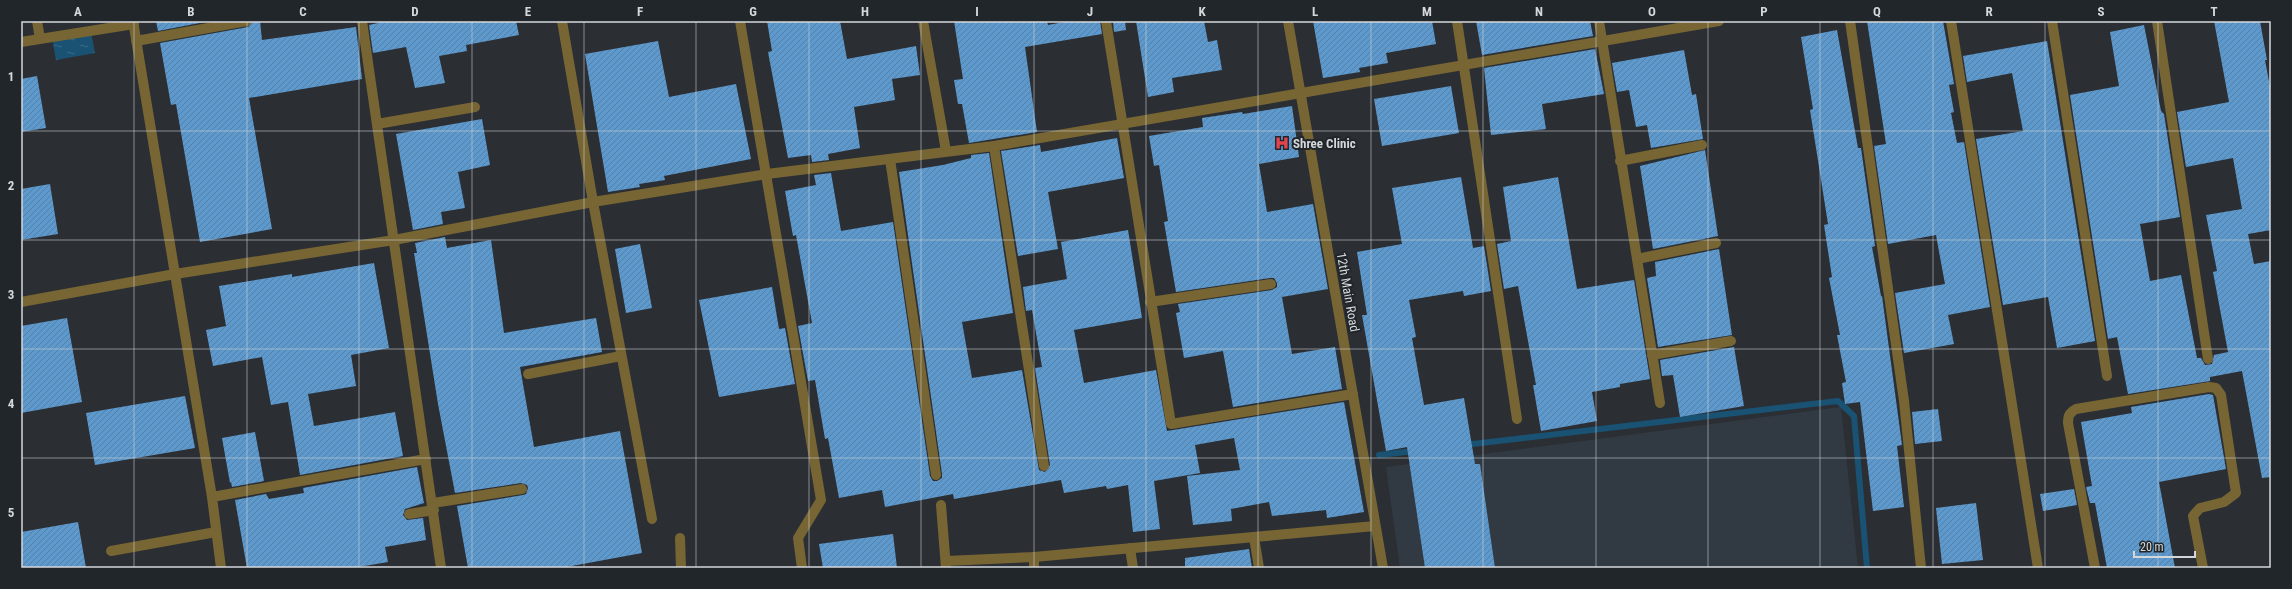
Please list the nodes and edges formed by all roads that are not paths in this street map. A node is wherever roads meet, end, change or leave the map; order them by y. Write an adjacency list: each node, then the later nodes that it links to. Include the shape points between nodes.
1 (36, 21): 18 (street)
2 (247, 21): 19 (street)
3 (362, 21): 26 (street)
4 (562, 21): 33 (street)
5 (740, 21): 32 (street)
6 (923, 21): 29 (street)
7 (1106, 21): 25 (street)
8 (1288, 21): 23 (street, 12th Main Road)
9 (1457, 21): 22 (street)
10 (1599, 21): 21 (street)
11 (1719, 21): 21 (street)
12 (1850, 21): 75 (street, via 1904,401)
13 (1950, 21): 76 (street)
14 (2052, 21): 46 (street)
15 (2157, 21): 44 (street)
16 (122, 23): 17 (street); 18 (street)
17 (134, 23): 19 (street)
18 (40, 39): 20 (street)
19 (136, 41): 37 (street)
20 (21, 42)
21 (1603, 42): 22 (street); 31 (street)
22 (1464, 66): 23 (street); 49 (street)
23 (1300, 92): 25 (street); 47 (street, 12th Main Road)
24 (475, 107): 26 (street)
25 (1124, 122): 28 (street); 40 (street)
26 (377, 124): 34 (street)
27 (1702, 145): 31 (street)
28 (994, 146): 29 (street); 51 (street)
29 (946, 151): 30 (street)
30 (890, 160): 32 (street); 52 (street)
31 (1620, 161): 36 (street)
32 (767, 174): 33 (street); 70 (street, via 820,500 798,538)
33 (593, 202): 34 (street); 43 (street)
34 (394, 240): 37 (street); 50 (street)
35 (1716, 243): 36 (street)
36 (1636, 259): 42 (street)
37 (175, 274): 39 (street); 54 (street)
38 (1271, 284): 40 (street)
39 (21, 302)
40 (1150, 302): 47 (street, via 1171,424)
41 (1731, 341): 42 (street)
42 (1652, 355): 48 (street)
43 (621, 356): 45 (street); 58 (street)
44 (2208, 359)
45 (528, 374)
46 (2107, 376)
47 (1353, 394): 59 (street, 12th Main Road)
48 (1660, 403)
49 (1517, 419)
50 (426, 459): 54 (street); 56 (street)
51 (1044, 466)
52 (936, 475)
53 (522, 489): 56 (street)
54 (212, 497): 60 (street)
55 (941, 505): 66 (street)
56 (433, 507): 57 (street); 68 (street)
57 (409, 514)
58 (652, 519)
59 (1376, 526): 61 (street); 74 (street, 12th Main Road)
60 (216, 532): 64 (street); 67 (street)
61 (1254, 537): 63 (street); 73 (street)
62 (680, 538): 69 (street)
63 (1130, 548): 65 (street); 72 (street)
64 (111, 551)
65 (1034, 557): 66 (street); 71 (street)
66 (946, 564)
67 (221, 568)
68 (441, 568)
69 (681, 568)
70 (802, 568)
71 (1034, 568)
72 (1133, 568)
73 (1259, 568)
74 (1382, 568)
75 (1921, 568)
76 (2038, 568)
77 (2094, 568): 78 (street, via 2068,424 2071,412 2076,409 2209,387 2216,388 2220,395 2236,493 2224,502 2200,508 2193,516)
78 (2203, 568)

